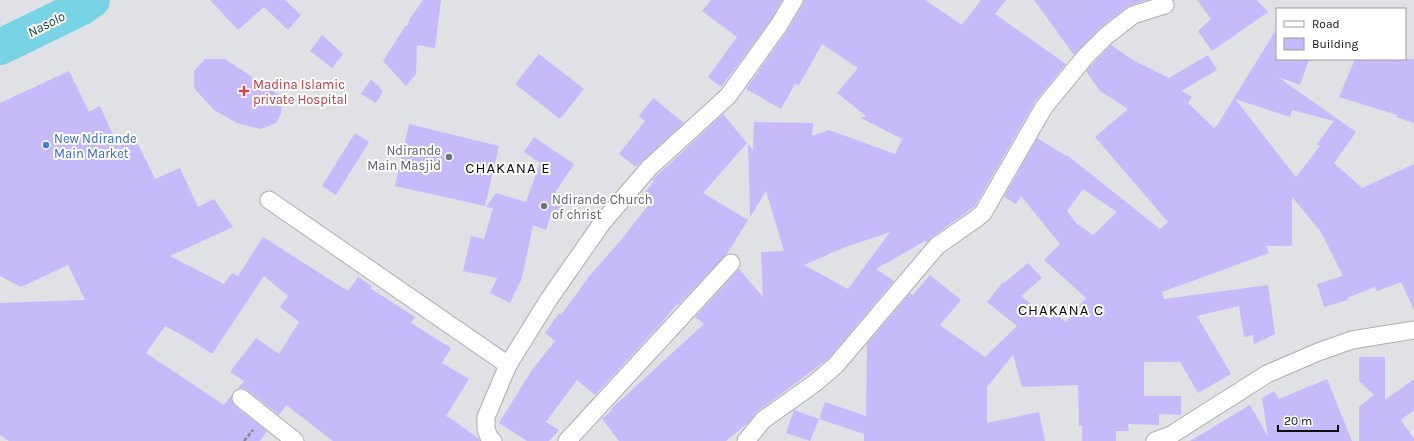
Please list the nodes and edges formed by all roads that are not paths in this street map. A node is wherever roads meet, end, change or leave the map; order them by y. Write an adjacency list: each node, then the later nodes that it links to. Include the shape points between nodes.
1 (794, 0): 6 (street, via 728,96 649,168 602,222)
2 (1165, 5): 11 (street, via 1133,15 1085,57 1044,107 983,213 937,246 835,366 763,420)
3 (269, 200): 6 (street)
4 (731, 263): 10 (street)
5 (1414, 330): 12 (street, via 1352,340 1318,352 1242,388 1171,435)
6 (508, 365): 9 (street, via 486,417 486,429)
7 (241, 398): 8 (street)
8 (294, 441)
9 (492, 441)
10 (567, 441)
11 (746, 441)
12 (1155, 441)

